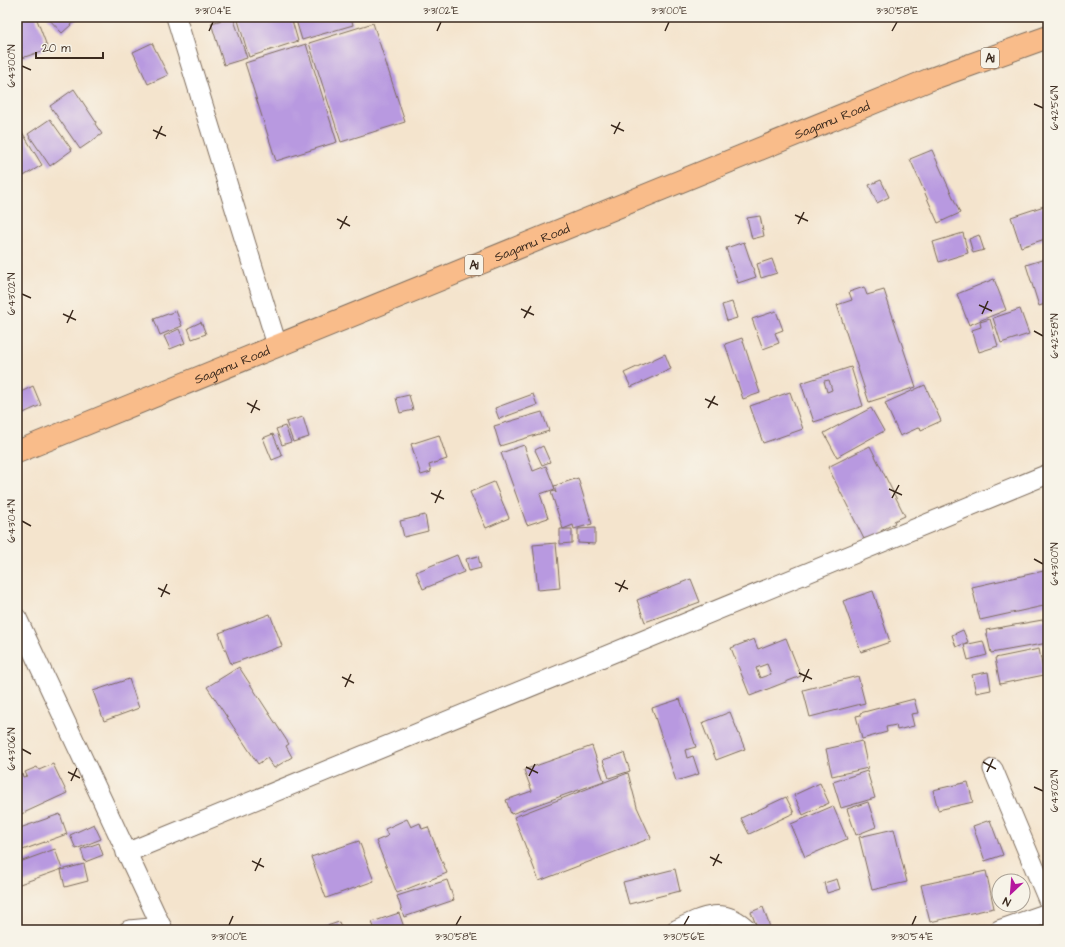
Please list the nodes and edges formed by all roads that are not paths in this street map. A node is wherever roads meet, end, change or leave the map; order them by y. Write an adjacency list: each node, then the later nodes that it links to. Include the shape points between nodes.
1 (176, 17): 3 (street)
2 (1048, 36): 3 (highway, Sagamu Road / A1, via 931,79)
3 (277, 345): 4 (highway, Sagamu Road / A1)
4 (17, 452)
5 (1048, 474): 8 (street)
6 (17, 618): 8 (street)
7 (993, 769): 9 (street)
8 (126, 853): 11 (street)
9 (1048, 900)
10 (1048, 913): 15 (street)
11 (162, 928): 12 (street)
12 (129, 930)
13 (676, 930): 14 (street, via 705,916 727,916)
14 (748, 930)
15 (999, 930)

